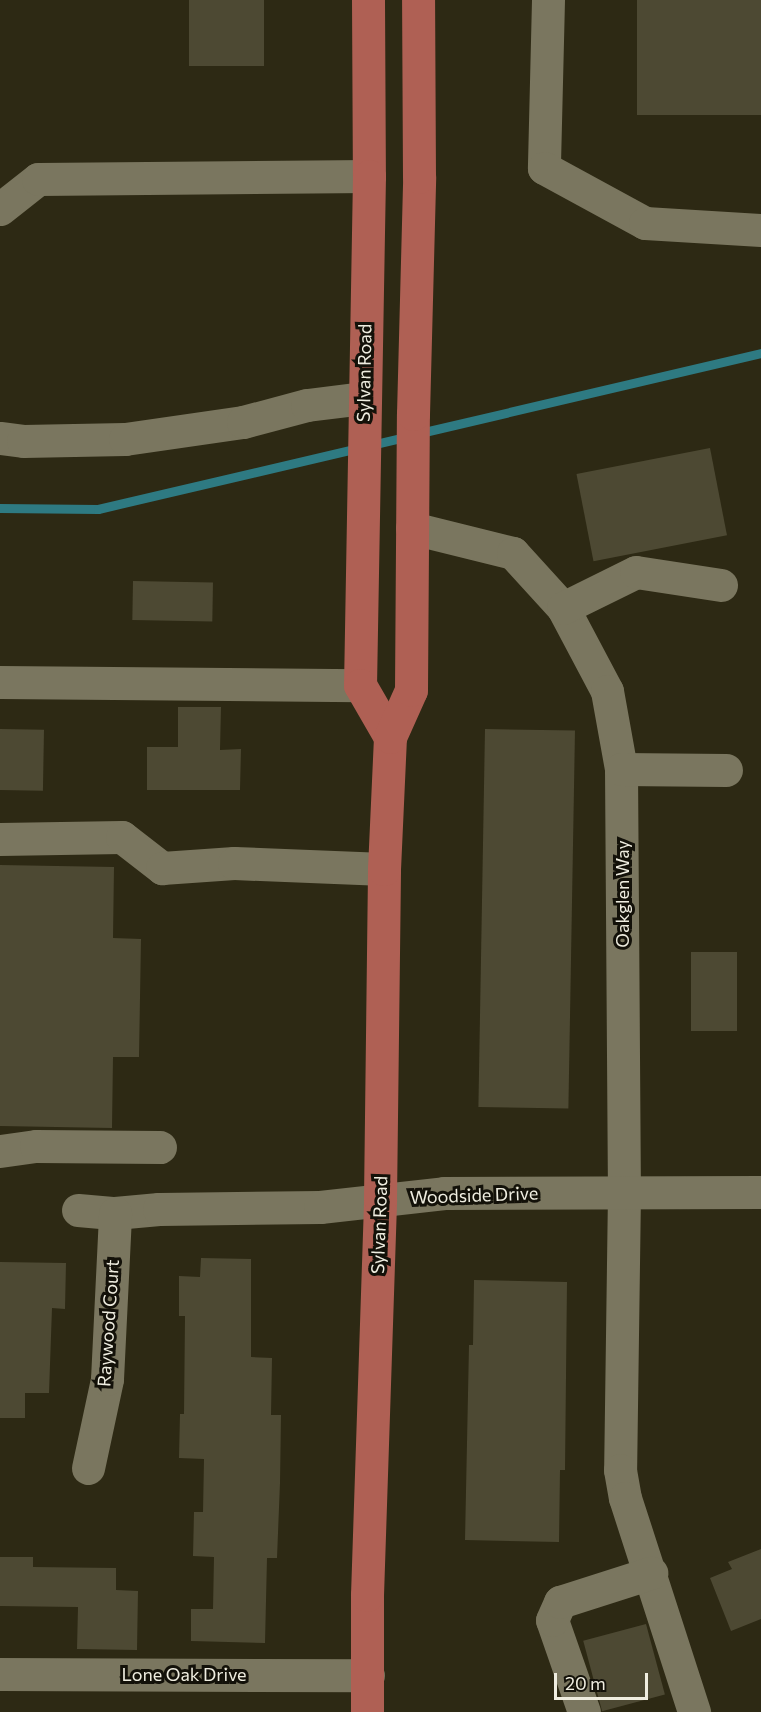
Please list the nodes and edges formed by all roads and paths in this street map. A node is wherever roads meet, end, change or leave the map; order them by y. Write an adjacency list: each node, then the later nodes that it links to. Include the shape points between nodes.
1 (368, 0): 4 (main road, Sylvan Road)
2 (417, 0): 9 (main road, Sylvan Road, via 419,177)
3 (548, 0): 6 (street, via 544,168 645,223)
4 (369, 176): 5 (street, via 38,179); 7 (main road, Sylvan Road)
5 (0, 209)
6 (761, 230)
7 (363, 411): 8 (street, via 308,405 243,422 125,439); 13 (main road, Sylvan Road)
8 (0, 438)
9 (412, 528): 11 (street, Oakglen Way, via 513,553); 14 (main road, Sylvan Road, via 411,690)
10 (721, 585): 11 (street, via 636,572)
11 (563, 608): 15 (street, Oakglen Way, via 607,692)
12 (0, 682): 13 (street)
13 (360, 685): 14 (main road)
14 (390, 737): 18 (main road, Sylvan Road)
15 (621, 769): 16 (street); 21 (street, Oakglen Way)
16 (726, 770)
17 (0, 839): 18 (street, via 122,837 162,868 234,863)
18 (384, 869): 23 (main road, Sylvan Road)
19 (160, 1147): 20 (street, via 36,1146)
20 (0, 1151)
21 (624, 1192): 22 (street, Woodside Drive); 23 (street, Woodside Drive, via 444,1193); 27 (street, Oakglen Way, via 620,1470 625,1498)
22 (761, 1192)
23 (380, 1199): 25 (street, Woodside Drive, via 320,1207 159,1209); 29 (main road, Sylvan Road, via 367,1584)
24 (78, 1210): 25 (street)
25 (115, 1214): 26 (street, Raywood Court, via 107,1379)
26 (88, 1468)
27 (651, 1573): 31 (street, via 560,1602 552,1620); 32 (street, Oakglen Way)
28 (0, 1674): 29 (street, Lone Oak Drive)
29 (368, 1675): 30 (main road, Sylvan Road)
30 (367, 1712)
31 (584, 1712)
32 (694, 1712)

